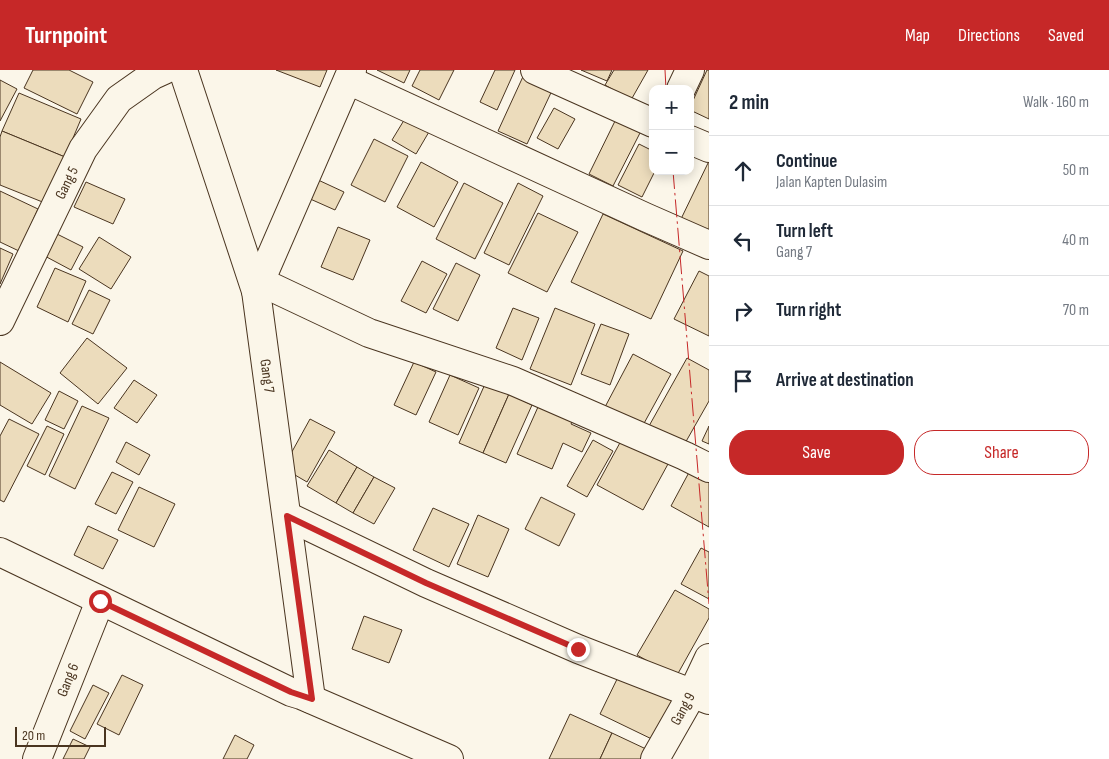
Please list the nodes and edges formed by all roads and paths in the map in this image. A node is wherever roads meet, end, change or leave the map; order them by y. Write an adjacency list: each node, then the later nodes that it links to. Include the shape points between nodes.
1 (164, 70): 12 (street, Gang 5, via 119,99 84,149)
2 (183, 70): 11 (street, Gang 7)
3 (536, 70): 7 (street)
4 (690, 70): 6 (street)
5 (350, 75): 10 (street); 11 (street)
6 (683, 85)
7 (649, 121)
8 (694, 142): 9 (street)
9 (709, 148)
10 (709, 245)
11 (258, 287): 13 (street, via 369,333 513,381); 14 (street, Gang 7)
12 (0, 321)
13 (709, 468)
14 (287, 516): 18 (street, via 426,583 578,649); 19 (street, Gang 7)
15 (0, 552): 16 (street)
16 (100, 601): 19 (street); 20 (street, Gang 6)
17 (709, 658): 18 (street, Gang 9)
18 (701, 697): 22 (street, Gang 9)
19 (312, 699): 21 (street)
20 (37, 759)
21 (449, 759)
22 (655, 759)

